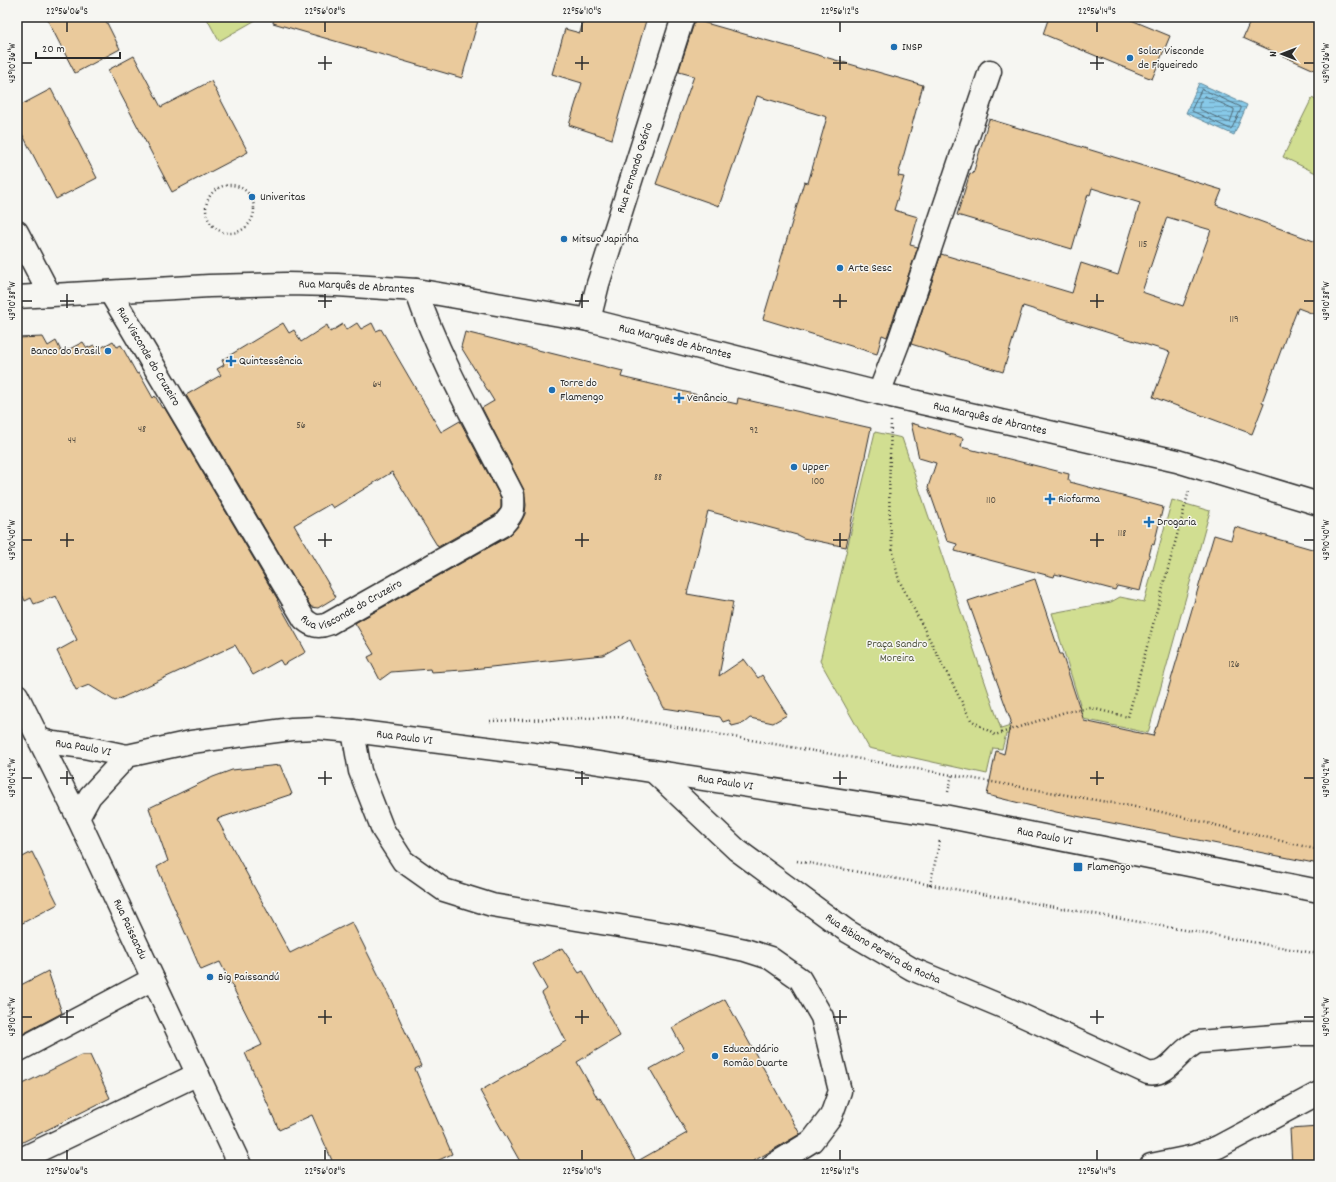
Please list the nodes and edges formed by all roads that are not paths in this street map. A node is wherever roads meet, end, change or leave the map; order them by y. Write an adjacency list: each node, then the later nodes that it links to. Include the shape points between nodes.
1 (683, 17): 8 (street, Rua Fernando Osório, via 598,284)
2 (990, 71): 9 (street, via 902,334)
3 (17, 232): 6 (street)
4 (416, 290): 5 (street, Rua Marquês de Abrantes, via 286,284); 5 (street, Rua Visconde do Cruzeiro, via 441,352 513,495 514,508 503,525 320,627 304,619); 8 (street, Rua Marquês de Abrantes)
5 (110, 292): 6 (street, Rua Marquês de Abrantes)
6 (50, 295): 7 (street, Rua Marquês de Abrantes)
7 (17, 297)
8 (589, 320): 9 (street, Rua Marquês de Abrantes)
9 (885, 394): 10 (street, Rua Marquês de Abrantes, via 1196,466)
10 (1319, 504)
11 (17, 695): 13 (street, Rua Paissandu)
12 (353, 731): 14 (street, Rua Paulo VI, via 292,729 191,742); 15 (street, Rua Paulo VI); 25 (street, via 360,771 383,830 403,861 444,890 492,905 674,935 745,950 770,958 800,979 822,1017 840,1091 831,1116 812,1140)
13 (39, 739): 14 (street, Rua Paulo VI); 16 (street, Rua Paissandu)
14 (127, 756): 16 (street, Rua Paulo VI, via 90,796)
15 (653, 771): 17 (street, Rua Paulo VI, via 944,816); 19 (street, Rua Bibiano Pereira da Rocha, via 737,850 847,931 912,969 1008,1009 1148,1073 1164,1070 1190,1045 1198,1042)
16 (78, 818): 18 (street, Rua Paissandu)
17 (1319, 891)
18 (153, 979): 20 (street); 21 (street, Rua Paissandu)
19 (1319, 1034)
20 (17, 1051)
21 (198, 1074): 23 (street); 24 (street, Rua Paissandu)
22 (1319, 1093): 26 (street, via 1218,1147 1195,1156)
23 (17, 1161)
24 (240, 1165)
25 (773, 1165)
26 (1152, 1165)

